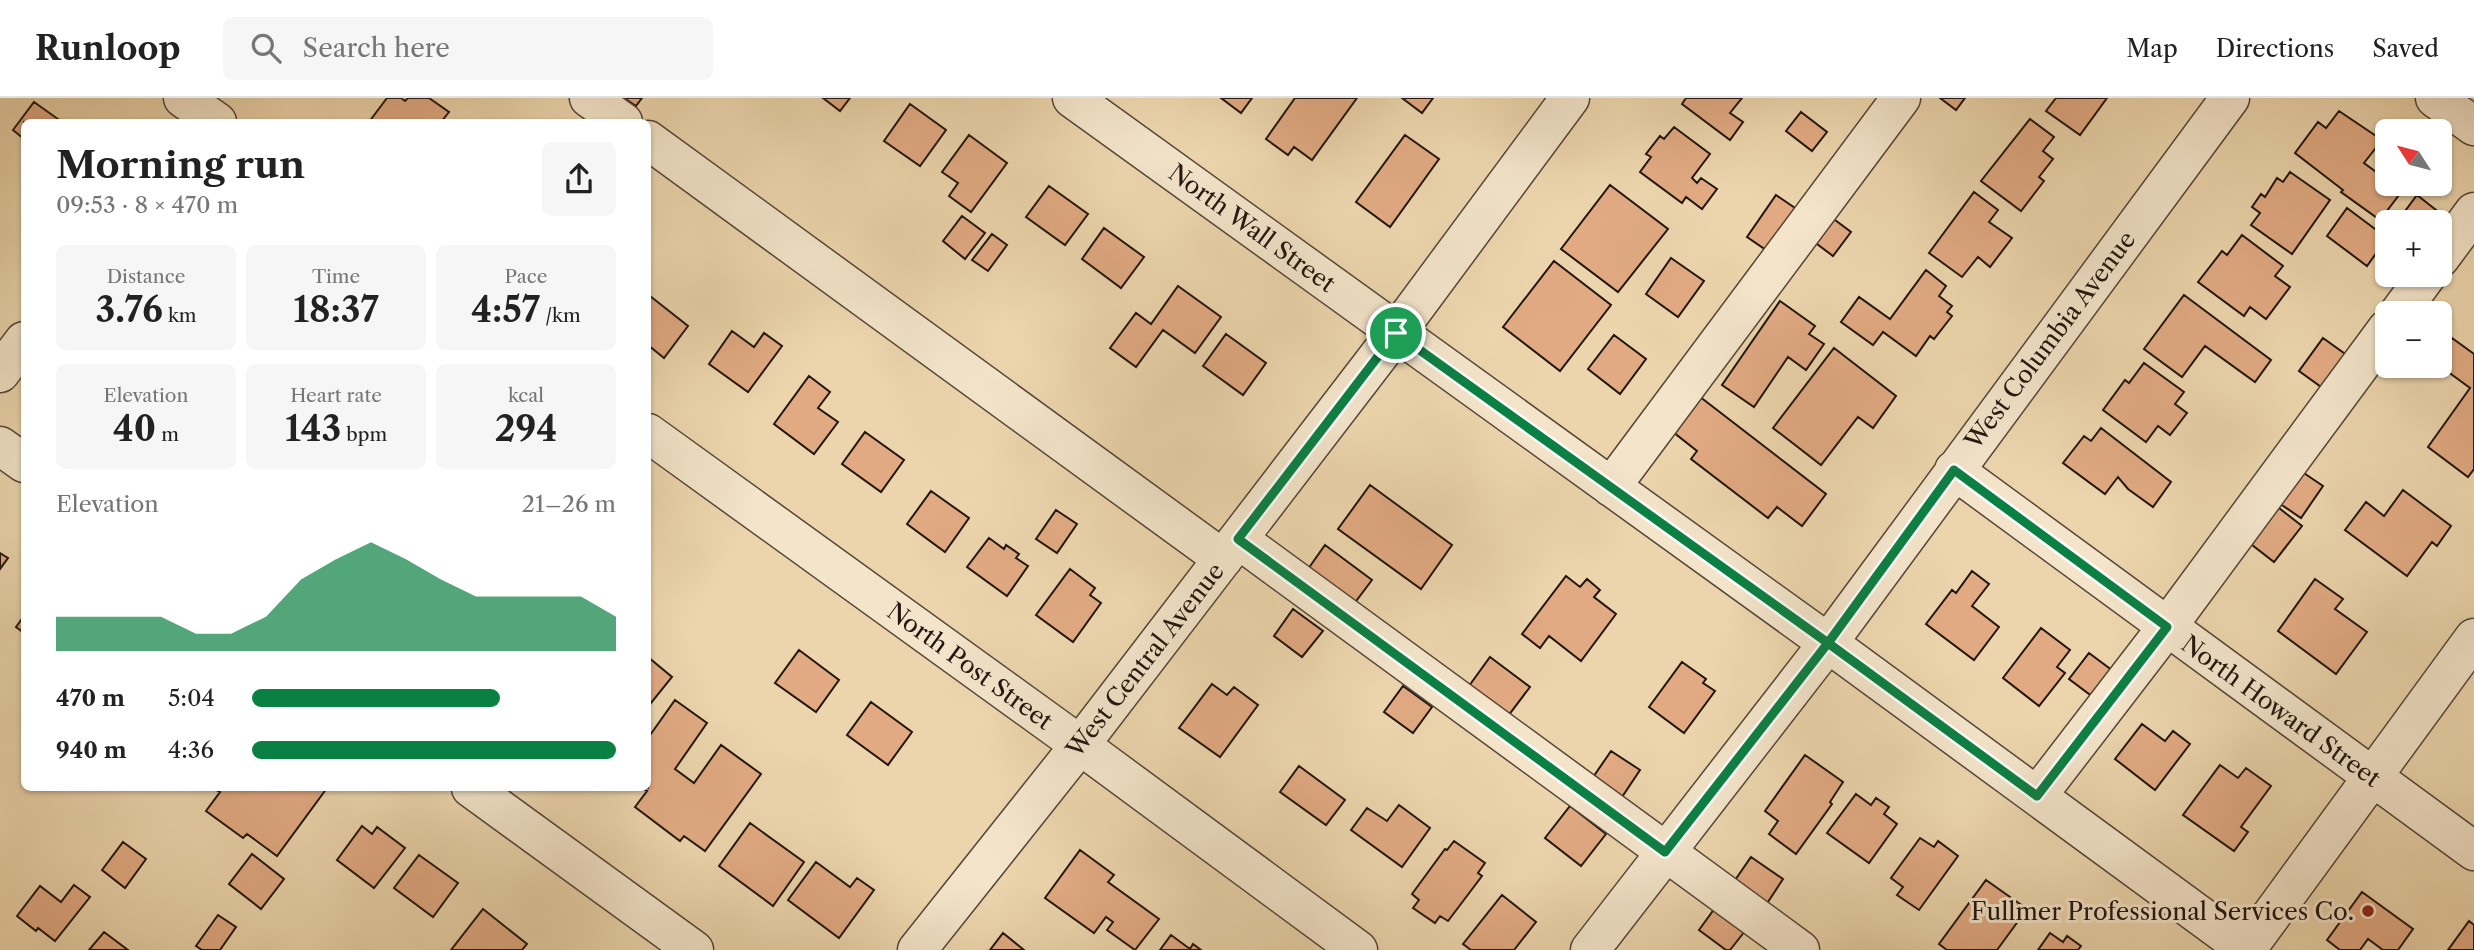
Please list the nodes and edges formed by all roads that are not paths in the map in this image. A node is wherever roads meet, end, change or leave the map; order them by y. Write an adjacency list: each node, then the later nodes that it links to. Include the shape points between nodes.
1 (589, 98): 7 (street)
2 (1073, 98): 12 (street, North Wall Street)
3 (1901, 98): 20 (street)
4 (2231, 98): 19 (street, West Columbia Avenue)
5 (2435, 98): 8 (street)
6 (1554, 103): 12 (street, West Central Avenue)
7 (619, 119)
8 (2474, 126)
9 (651, 142): 21 (street)
10 (2474, 212): 11 (street)
11 (2452, 242)
12 (1396, 333): 20 (street, North Wall Street); 21 (street, West Central Avenue)
13 (21, 345): 15 (street)
14 (2375, 345): 22 (street)
15 (0, 373)
16 (651, 435): 25 (street, North Post Street)
17 (0, 446): 18 (street)
18 (21, 461)
19 (1954, 470): 22 (street, North Howard Street); 24 (street, West Columbia Avenue)
20 (1611, 487): 24 (street, North Wall Street)
21 (1231, 549): 25 (street, West Central Avenue); 30 (street)
22 (2167, 627): 26 (street, North Howard Street); 28 (street)
23 (2474, 638): 26 (street)
24 (1828, 643): 28 (street, North Wall Street); 30 (street, West Columbia Avenue)
25 (1080, 745): 32 (street, West Central Avenue); 33 (street, North Post Street)
26 (2371, 777): 29 (street, North Howard Street); 36 (street)
27 (475, 791): 31 (street)
28 (2037, 796): 36 (street, North Wall Street)
29 (2474, 851)
30 (1665, 852): 34 (street, West Columbia Avenue); 35 (street)
31 (694, 950)
32 (917, 950)
33 (1358, 950)
34 (1590, 950)
35 (1800, 950)
36 (2246, 950)

